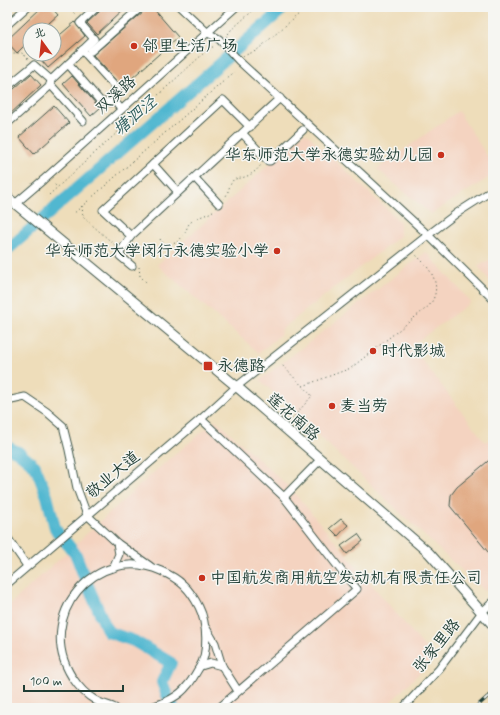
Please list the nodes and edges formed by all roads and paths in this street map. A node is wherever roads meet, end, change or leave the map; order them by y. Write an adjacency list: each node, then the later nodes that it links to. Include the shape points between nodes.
1 (27, 7): 10 (street)
2 (69, 7): 9 (path)
3 (97, 7): 9 (street)
4 (141, 7): 16 (street)
5 (180, 7): 12 (street)
6 (236, 7): 12 (street, 双溪路)
7 (257, 7): 11 (path)
8 (307, 7): 17 (path, via 256,51)
9 (82, 21): 15 (street, via 80,23 94,39)
10 (7, 25)
11 (232, 30)
12 (208, 33): 13 (street); 25 (street, 双溪路)
13 (220, 41): 17 (street); 34 (path)
14 (7, 49): 19 (path, via 12,53 22,53)
15 (82, 50): 18 (street); 24 (street, via 118,90)
16 (91, 51)
17 (239, 60): 23 (street)
18 (68, 64): 21 (street); 24 (street, via 101,102)
19 (34, 65): 21 (street); 22 (street)
20 (234, 72): 41 (path)
21 (50, 82): 26 (street); 27 (street, via 50,86)
22 (7, 87)
23 (280, 98): 28 (street); 43 (street)
24 (115, 102): 25 (street)
25 (121, 109): 39 (street, 双溪路)
26 (83, 121)
27 (7, 124)
28 (250, 127): 30 (street); 31 (street, via 223,100)
29 (303, 130): 30 (street, via 270,161)
30 (243, 134): 32 (street)
31 (153, 164): 36 (street); 44 (street, via 103,210)
32 (195, 178): 36 (street); 40 (street)
33 (52, 182): 34 (path)
34 (57, 188): 37 (path)
35 (493, 190): 43 (street)
36 (178, 192): 44 (street)
37 (49, 195)
38 (7, 197): 39 (main road, 莲花南路)
39 (15, 204): 52 (main road, 莲花南路)
40 (219, 204)
41 (82, 206): 42 (path); 46 (path, via 83,217)
42 (72, 215)
43 (428, 235): 45 (street); 49 (street)
44 (131, 236): 46 (street)
45 (410, 249): 50 (street); 51 (path, via 436,283 435,296 429,306 351,368)
46 (122, 251): 47 (street, via 120,256)
47 (136, 266): 48 (path)
48 (146, 282)
49 (493, 299)
50 (274, 357): 51 (path); 52 (street)
51 (302, 386): 55 (path, via 312,396)
52 (236, 387): 54 (street, 敬业大道); 55 (main road, 莲花南路)
53 (7, 401): 58 (street, via 25,397 48,412 63,426)
54 (201, 419): 57 (street); 58 (street, 敬业大道)
55 (284, 428): 56 (main road, 莲花南路)
56 (320, 460): 57 (street); 66 (main road, 莲花南路, via 429,553)
57 (284, 497): 71 (street, via 358,589)
58 (86, 515): 60 (street); 61 (street, 敬业大道)
59 (7, 537): 61 (street)
60 (117, 544): 62 (street); 63 (street, via 119,554)
61 (27, 566): 64 (street, 敬业大道)
62 (150, 566): 63 (street, via 127,564); 67 (street, via 173,576 192,593 203,616)
63 (113, 568): 72 (street, via 104,570 85,582 70,600 61,621 60,644 65,666 78,685 95,700)
64 (7, 584)
65 (493, 602): 66 (street, 张家里路)
66 (482, 612): 68 (main road, 莲花南路); 75 (street, 张家里路, via 439,670)
67 (204, 625): 69 (street, via 206,641); 70 (street, via 215,643)
68 (493, 625)
69 (201, 666): 70 (street, via 211,663); 73 (street, via 187,687 166,702)
70 (222, 666): 71 (street)
71 (238, 691): 74 (street)
72 (115, 708)
73 (148, 708)
74 (219, 708)
75 (402, 708)

